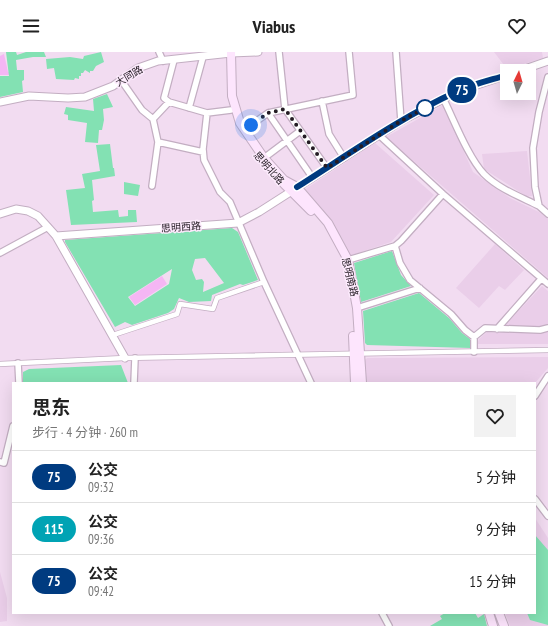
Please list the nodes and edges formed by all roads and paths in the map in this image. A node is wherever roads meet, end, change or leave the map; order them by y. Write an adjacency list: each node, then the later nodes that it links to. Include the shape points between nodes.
1 (159, 52): 10 (street)
2 (166, 52): 10 (street)
3 (258, 52): 7 (street, 大同路)
4 (279, 52): 21 (street)
5 (349, 52): 17 (street, via 353,95)
6 (396, 52): 26 (street)
7 (229, 53): 8 (street, 大同路); 22 (main road, 思明北路, via 227,87); 28 (main road, 思明北路, via 232,96 240,123)
8 (203, 57): 9 (street, 大同路); 20 (street)
9 (174, 60): 10 (street, 大同路); 19 (street, via 164,98)
10 (163, 61): 15 (street, 大同路, via 138,68)
11 (548, 61): 12 (street)
12 (536, 65)
13 (500, 77): 16 (street, 思明西路)
14 (548, 77): 40 (street, via 533,148 535,187)
15 (121, 80): 18 (street, 大同路, via 113,86 85,97 29,96); 25 (street, via 142,110)
16 (443, 98): 26 (street, 思明西路); 40 (street, via 473,158 484,174 507,190)
17 (322, 101): 21 (street); 34 (street, via 329,134)
18 (0, 102)
19 (169, 102): 20 (street); 25 (street)
20 (189, 108): 24 (street)
21 (285, 109): 23 (street); 27 (street)
22 (231, 110): 24 (street); 38 (main road, 思明北路, via 250,147 278,180)
23 (268, 113): 28 (street, via 251,125); 30 (street)
24 (207, 114): 32 (street)
25 (153, 119): 31 (street)
26 (401, 121): 29 (street, 思明西路)
27 (300, 131): 30 (street); 35 (street)
28 (247, 135): 33 (main road, 思明北路)
29 (379, 136): 34 (street, 思明西路); 39 (street)
30 (287, 140): 33 (street); 36 (street)
31 (158, 142): 32 (street); 37 (street)
32 (203, 152): 43 (street, via 209,173 220,192 230,202)
33 (264, 158): 38 (main road, 思明北路)
34 (344, 158): 35 (street, 思明西路)
35 (327, 168): 36 (street, 思明西路)
36 (312, 178): 38 (street, 思明西路)
37 (152, 186)
38 (294, 189): 43 (street, 思明西路); 48 (main road, 思明南路, via 328,223); 61 (main road, 思明南路, via 324,224 345,265)
39 (444, 194): 46 (street); 49 (street)
40 (539, 206): 42 (street)
41 (0, 214): 44 (street, via 16,209 28,211 38,216)
42 (548, 214)
43 (238, 223): 45 (street, 思明西路); 50 (street)
44 (48, 227): 45 (street); 47 (street)
45 (56, 236): 56 (street)
46 (395, 246): 48 (street); 52 (street, via 400,263 410,280)
47 (0, 254)
48 (348, 260): 53 (main road, 思明南路)
49 (541, 279): 51 (street); 55 (street)
50 (264, 282): 56 (street, via 217,298 214,309 180,304 177,314); 60 (street)
51 (548, 284)
52 (420, 288): 53 (street); 57 (street)
53 (357, 308): 61 (main road, 思明南路)
54 (548, 328): 55 (street)
55 (497, 329): 57 (street, via 485,328)
56 (113, 335): 62 (street)
57 (474, 337): 59 (street)
58 (548, 350): 59 (street)
59 (474, 352): 61 (street)
60 (298, 354): 61 (street); 63 (street); 69 (street)
61 (357, 354): 70 (main road, 思明南路); 71 (main road, 思明南路)
62 (125, 358): 63 (street); 64 (street)
63 (135, 358): 68 (street)
64 (18, 363): 65 (street); 67 (street)
65 (0, 364)
66 (548, 376): 72 (street)
67 (19, 382)
68 (134, 382)
69 (311, 382)
70 (355, 382)
71 (362, 382)
72 (536, 394)
73 (12, 430): 74 (street, via 4,463)
74 (0, 462)
75 (536, 500): 76 (street)
76 (545, 507): 77 (street)
77 (548, 516)
78 (383, 614): 81 (street)
79 (489, 614): 82 (main road)
80 (499, 614): 83 (main road)
81 (389, 626)
82 (493, 626)
83 (504, 626)

